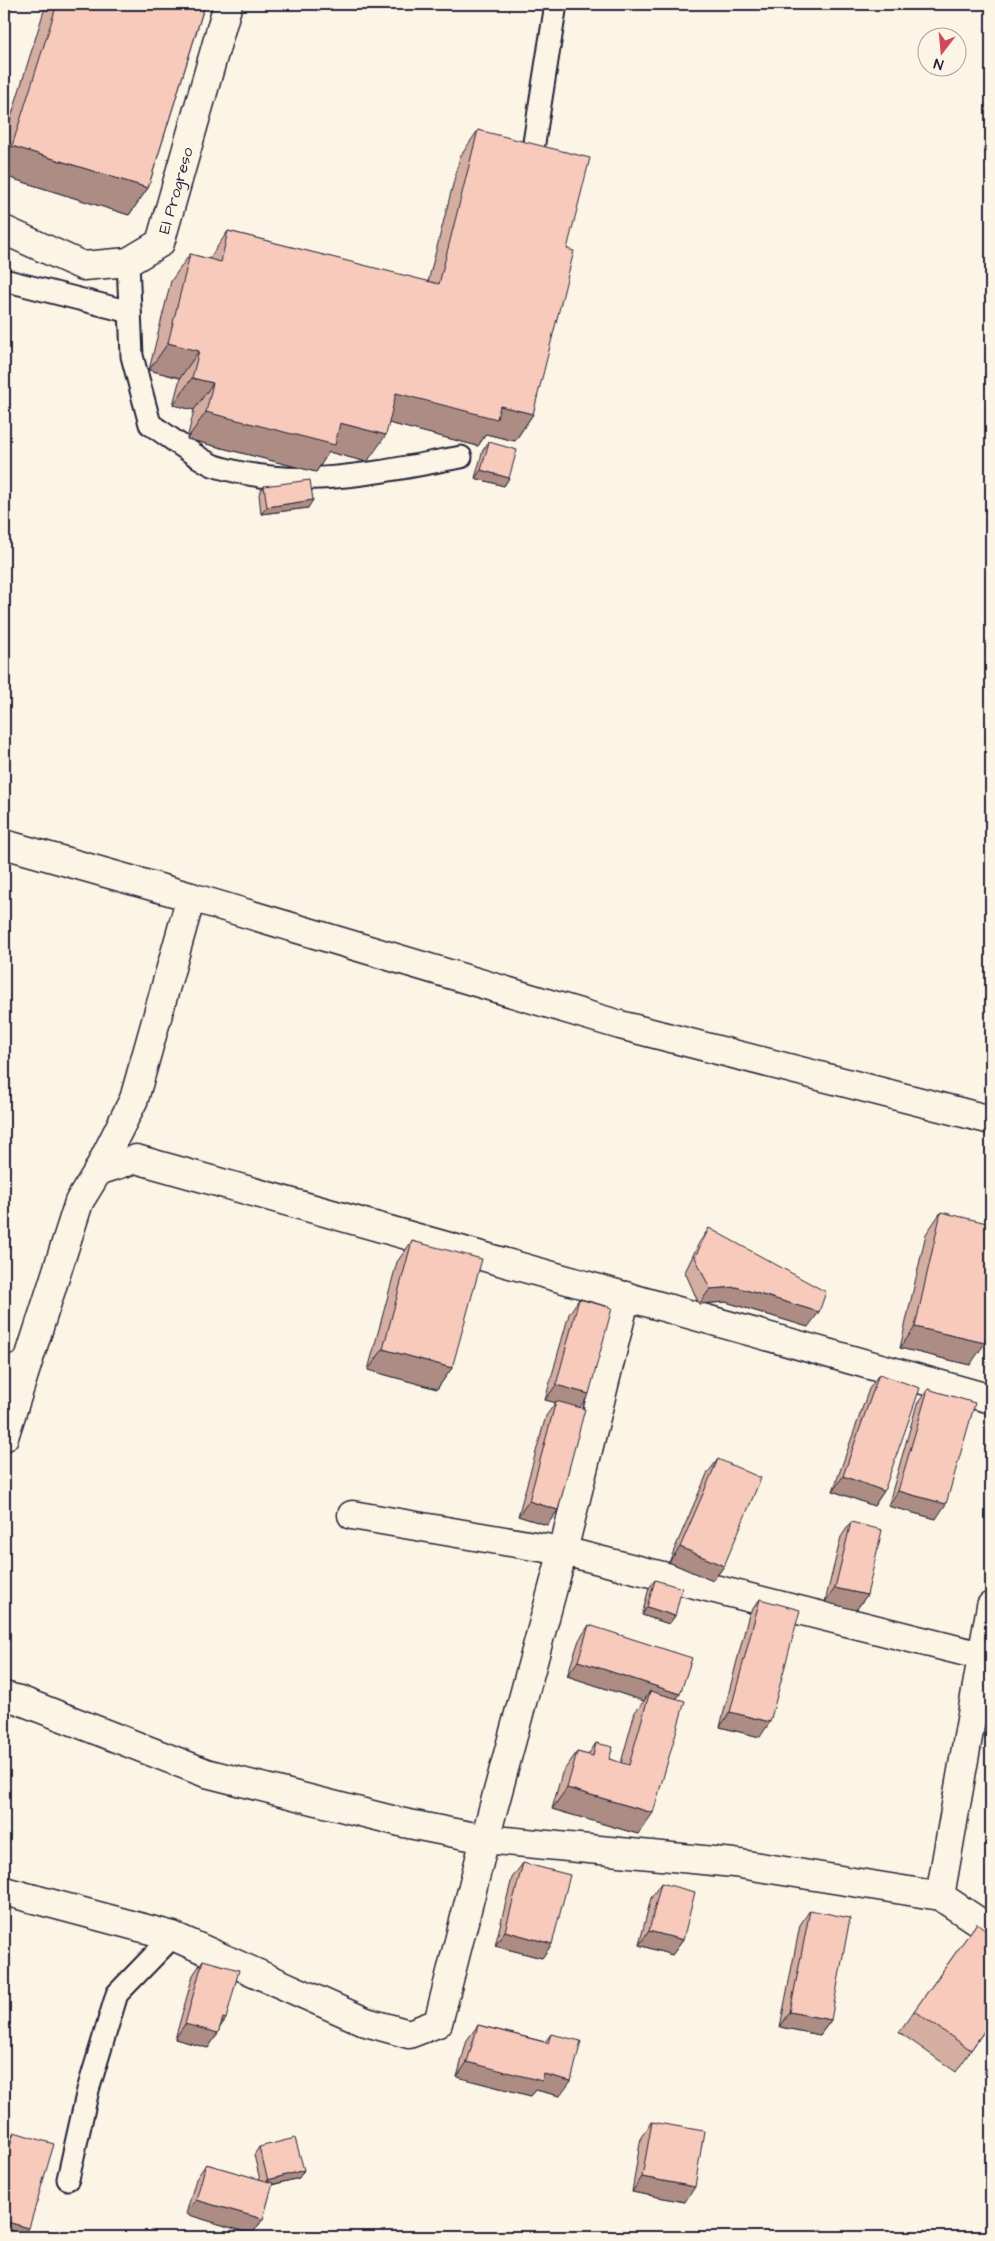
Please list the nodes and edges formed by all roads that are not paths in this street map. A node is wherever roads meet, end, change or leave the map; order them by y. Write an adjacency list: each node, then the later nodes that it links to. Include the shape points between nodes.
1 (228, 4): 5 (street, El Progreso, via 160,243)
2 (556, 4): 3 (lane)
3 (533, 149)
4 (4, 230): 5 (street, El Progreso, via 83,266)
5 (128, 262): 7 (lane)
6 (4, 280): 7 (lane)
7 (130, 312): 8 (lane, via 132,356 150,424 213,465 273,478 342,478)
8 (461, 457)
9 (4, 844): 10 (street)
10 (190, 897): 11 (street, via 620,1024); 12 (street, via 134,1099)
11 (991, 1120)
12 (98, 1171): 13 (street, via 136,1159); 14 (street, via 79,1202)
13 (626, 1296): 15 (street); 18 (street)
14 (15, 1365): 16 (street)
15 (991, 1398)
16 (4, 1437)
17 (352, 1515): 18 (street)
18 (563, 1551): 20 (street); 22 (street)
19 (991, 1606): 20 (street)
20 (987, 1659): 24 (street)
21 (4, 1696): 22 (street, via 206,1773 404,1823)
22 (485, 1838): 24 (street, via 734,1863); 26 (street, via 438,2023 410,2034 366,2022)
23 (4, 1890): 26 (street)
24 (940, 1896): 25 (street)
25 (991, 1930)
26 (173, 1936): 27 (lane, via 117,1994 91,2082)
27 (68, 2179)

